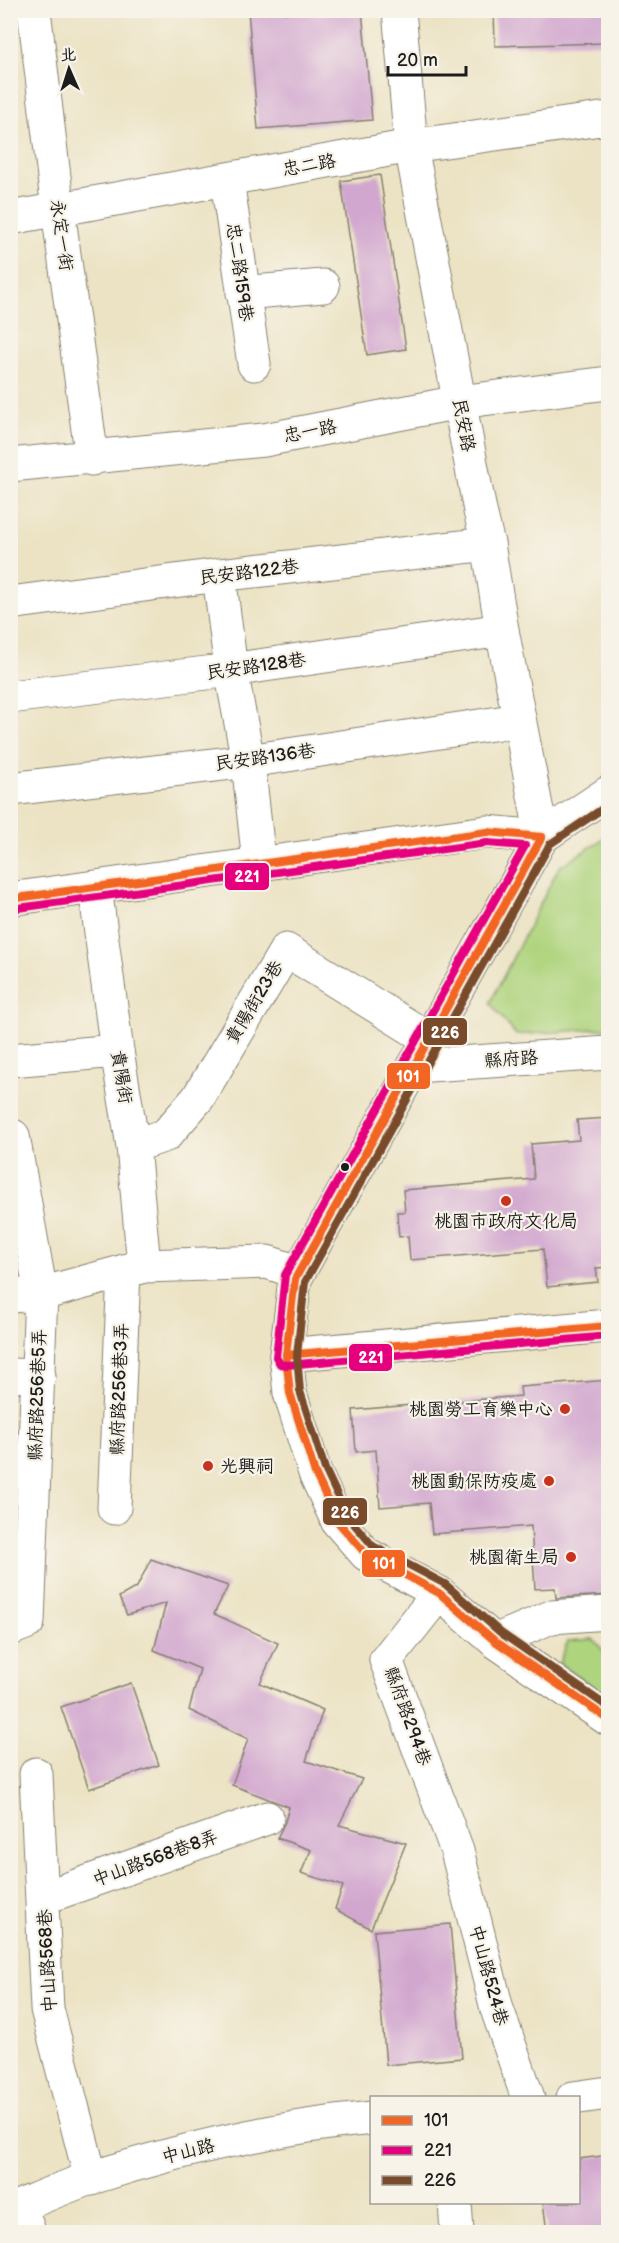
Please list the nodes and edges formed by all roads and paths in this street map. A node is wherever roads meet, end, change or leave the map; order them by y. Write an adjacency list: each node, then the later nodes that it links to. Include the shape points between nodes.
1 (34, 10): 6 (street, 永定一街)
2 (399, 10): 4 (street, 民安路)
3 (609, 118): 4 (street, 忠二路)
4 (411, 146): 5 (street, 忠二路); 12 (street, 民安路)
5 (227, 180): 6 (street, 忠二路); 9 (street, 忠二路159巷)
6 (58, 210): 7 (street, 忠二路); 13 (street, 永定一街)
7 (10, 218)
8 (323, 286): 9 (street)
9 (243, 293): 10 (street, 忠二路159巷)
10 (254, 364)
11 (609, 383): 12 (street, 忠一路)
12 (459, 402): 13 (street, 忠一路, via 264,440); 15 (street, 民安路)
13 (92, 459): 14 (street, 忠一路)
14 (10, 465)
15 (488, 544): 16 (street, 民安路122巷); 18 (street, 民安路)
16 (219, 575): 17 (street, 民安路122巷); 19 (street)
17 (10, 603)
18 (502, 630): 19 (street, 民安路128巷); 21 (street, 民安路)
19 (231, 670): 20 (street, 民安路128巷); 22 (street)
20 (10, 697)
21 (519, 720): 22 (street, 民安路136巷); 25 (street, 民安路)
22 (248, 761): 23 (street, 民安路136巷); 26 (street)
23 (10, 789)
24 (609, 793): 25 (street)
25 (542, 837): 26 (street, via 487,832); 30 (street)
26 (259, 862): 27 (street)
27 (95, 888): 28 (street); 29 (street, 貴陽街)
28 (10, 899)
29 (117, 1051): 32 (street); 34 (street, 貴陽街)
30 (422, 1053): 31 (street, 縣府路); 34 (street, 貴陽街23巷, via 286,950 198,1098 166,1135); 36 (street)
31 (609, 1053)
32 (10, 1060)
33 (13, 1136): 37 (street, 縣府路256巷5弄)
34 (134, 1146): 35 (street, 貴陽街)
35 (134, 1268): 36 (street, via 267,1262); 37 (street); 41 (street, 縣府路256巷3弄)
36 (298, 1272): 39 (street)
37 (26, 1295): 40 (street, 縣府路256巷5弄)
38 (609, 1326): 39 (street)
39 (286, 1355): 42 (street, via 290,1393 315,1473 338,1522 366,1554)
40 (25, 1375): 44 (street, 縣府路256巷5弄, via 28,1622)
41 (114, 1508)
42 (439, 1593): 45 (street); 49 (street, 縣府路294巷, via 386,1660)
43 (609, 1613): 45 (street, via 551,1617)
44 (10, 1629)
45 (495, 1641): 46 (street)
46 (609, 1719)
47 (36, 1774): 50 (street, 中山路568巷)
48 (267, 1818): 50 (street, 中山路568巷8弄)
49 (457, 1851): 52 (street, 中山路524巷, via 497,2009)
50 (43, 1898): 55 (street, 中山路568巷, via 47,2009)
51 (609, 2093): 53 (street)
52 (528, 2096)
53 (580, 2096)
54 (370, 2118): 55 (street, 中山路, via 318,2123 191,2149)
55 (91, 2179): 57 (street, 中山路)
56 (455, 2204): 58 (street)
57 (20, 2216)
58 (457, 2232)

